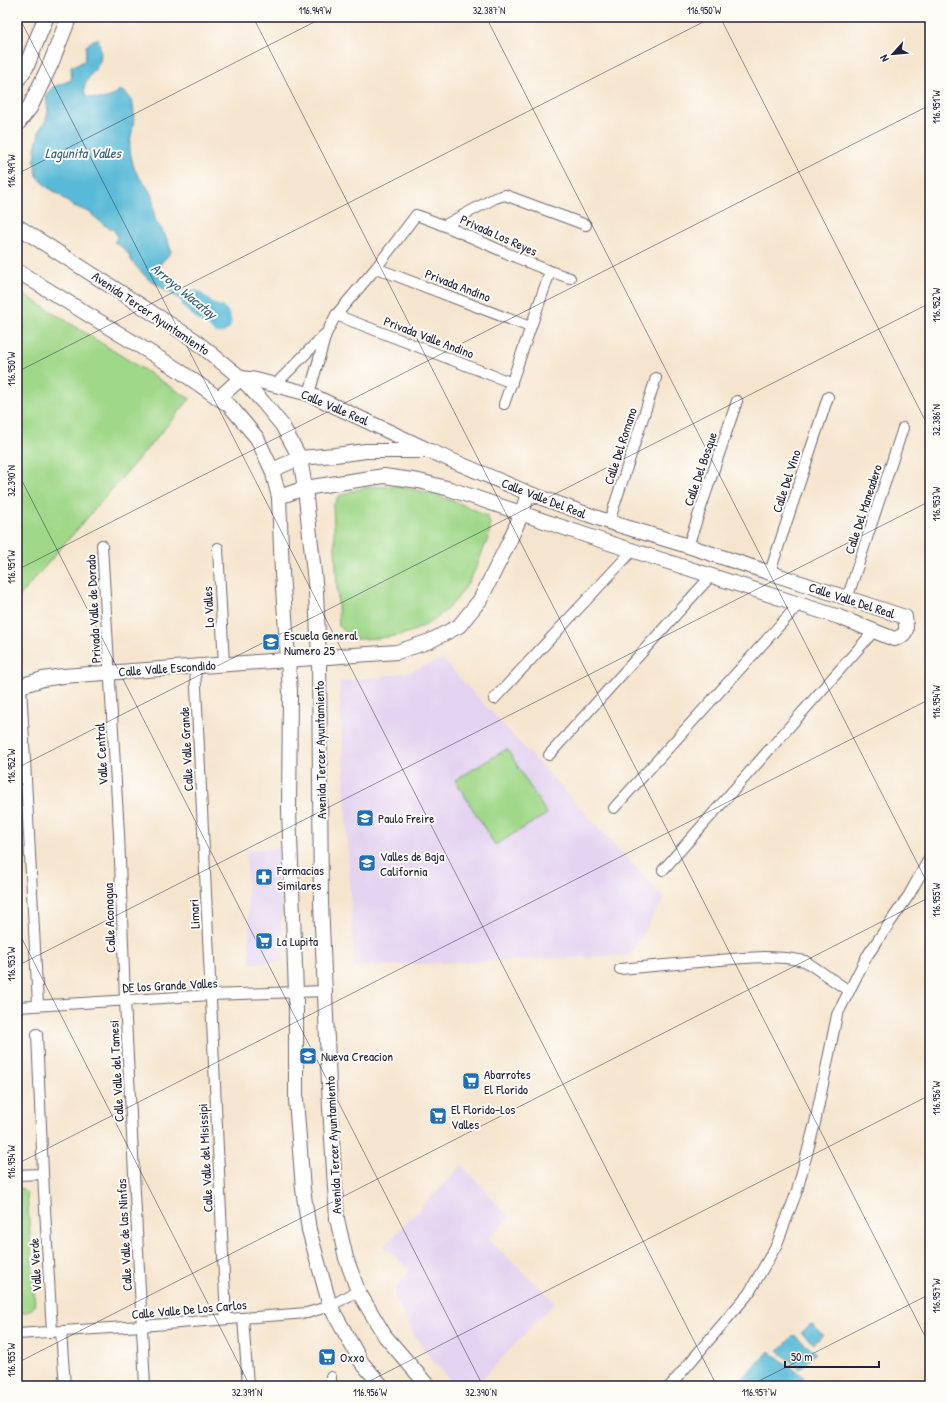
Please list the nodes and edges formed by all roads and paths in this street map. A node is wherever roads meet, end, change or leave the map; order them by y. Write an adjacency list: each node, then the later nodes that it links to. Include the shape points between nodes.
1 (46, 17): 3 (main road, via 26,68)
2 (69, 17): 4 (main road, via 51,64 30,107)
3 (17, 80)
4 (17, 124)
5 (586, 224): 6 (street, via 505,195 491,199)
6 (445, 225): 8 (street, Privada Los Reyes, via 416,215); 10 (street, Privada Los Reyes)
7 (17, 226): 15 (main road, Avenida Tercer Ayuntamiento, via 194,339)
8 (376, 268): 12 (street); 13 (street, Privada Andino)
9 (17, 271): 21 (main road, via 171,365)
10 (550, 272): 11 (street, Privada Los Reyes); 13 (street)
11 (570, 278)
12 (336, 315): 14 (street); 17 (street, Privada Valle Andino)
13 (530, 327): 17 (street)
14 (326, 334): 18 (street); 19 (street)
15 (241, 378): 18 (main road, Calle Valle Real); 21 (main road); 26 (main road, Avenida Tercer Ayuntamiento, via 282,425)
16 (656, 378): 32 (street, Calle Del Romano)
17 (512, 383): 23 (street)
18 (275, 385): 19 (main road, Calle Valle Real)
19 (309, 394): 25 (main road, Calle Valle Real)
20 (828, 397): 37 (street, Calle Del Vino)
21 (219, 398): 27 (main road, via 230,406 257,438)
22 (737, 401): 34 (street, Calle Del Bosque)
23 (504, 404)
24 (903, 428): 39 (street, Calle Del Maneadero)
25 (430, 451): 26 (main road, Calle Valle Del Real, via 366,451); 29 (main road, Calle Valle Del Real)
26 (300, 458): 27 (main road, Calle Valle Del Real); 28 (main road, Avenida Tercer Ayuntamiento)
27 (272, 470): 30 (main road)
28 (306, 488): 30 (main road, Calle Valle Del Real); 31 (main road, Calle Valle Del Real, via 384,476 438,486); 42 (main road, Avenida Tercer Ayuntamiento, via 316,592)
29 (528, 493): 31 (main road, Calle Valle Escondido); 32 (main road, Calle Valle Del Real)
30 (279, 497): 43 (main road)
31 (522, 513): 36 (main road, Calle Valle Del Real); 42 (main road, Calle Valle Escondido, via 480,600 459,626 430,641 397,652)
32 (609, 522): 34 (main road, Calle Valle Del Real)
33 (102, 545): 46 (street, Privada Valle de Dorado)
34 (688, 546): 37 (main road, Calle Valle Del Real)
35 (218, 548): 44 (street, Lo Valles)
36 (633, 550): 38 (main road, Calle Valle Del Real); 48 (street)
37 (770, 572): 39 (main road, Calle Valle Del Real)
38 (711, 576): 40 (main road, Calle Valle Del Real); 49 (street)
39 (847, 598): 41 (main road, Calle Valle Del Real, via 905,617 907,628 905,634 900,637 894,639)
40 (799, 604): 41 (main road, Calle Valle Del Real); 50 (street)
41 (874, 631): 54 (street)
42 (319, 658): 43 (main road, Calle Valle Escondido); 56 (main road, Avenida Tercer Ayuntamiento, via 321,903)
43 (288, 660): 44 (main road, Calle Valle Escondido); 58 (main road, via 289,812)
44 (224, 665): 45 (main road, Calle Valle Escondido)
45 (195, 667): 46 (main road, Calle Valle Escondido); 51 (street, Calle Valle Grande)
46 (110, 672): 47 (main road, Calle Valle Escondido, via 42,679); 52 (street, Valle Central)
47 (19, 686): 61 (street)
48 (494, 700)
49 (549, 755)
50 (614, 808)
51 (203, 830): 59 (street, Limari)
52 (119, 834): 60 (street, Calle Aconagua)
53 (930, 857): 57 (street, via 909,895 867,956)
54 (663, 870)
55 (620, 969): 57 (street, via 743,958 786,958 805,961)
56 (325, 991): 58 (street, DE los Grande Valles); 67 (main road, Avenida Tercer Ayuntamiento, via 337,1219 346,1258)
57 (849, 991): 79 (street, via 837,1015 815,1123 799,1184 777,1244 748,1293)
58 (296, 992): 59 (street, DE los Grande Valles); 68 (main road, via 296,1100 303,1189 309,1230)
59 (211, 996): 60 (street, DE los Grande Valles); 69 (street, Calle Valle del Misissipi)
60 (125, 1000): 61 (street, DE los Grande Valles); 64 (street, Calle Valle del Tamesi)
61 (38, 1005): 62 (street, DE los Grande Valles)
62 (17, 1006)
63 (37, 1034): 65 (street, Valle Verde)
64 (132, 1141): 71 (street, Calle Valle de las Ninfas)
65 (43, 1174): 66 (street); 72 (street, Valle Verde)
66 (17, 1176)
67 (358, 1291): 68 (street, Calle Valle De Los Carlos); 78 (main road, Avenida Tercer Ayuntamiento, via 385,1336)
68 (330, 1306): 70 (street, Calle Valle De Los Carlos, via 307,1313); 77 (main road, via 362,1363)
69 (226, 1318): 70 (street, Calle Valle De Los Carlos); 71 (street, Calle Valle De Los Carlos)
70 (244, 1318): 76 (street)
71 (141, 1326): 72 (street, Calle Valle De Los Carlos); 75 (street, Calle Valle de las Ninfas)
72 (56, 1332): 73 (street, Calle Valle De Los Carlos); 74 (street, Valle Verde)
73 (17, 1334)
74 (64, 1386)
75 (145, 1386)
76 (248, 1386)
77 (382, 1386)
78 (428, 1386)
79 (670, 1386)

